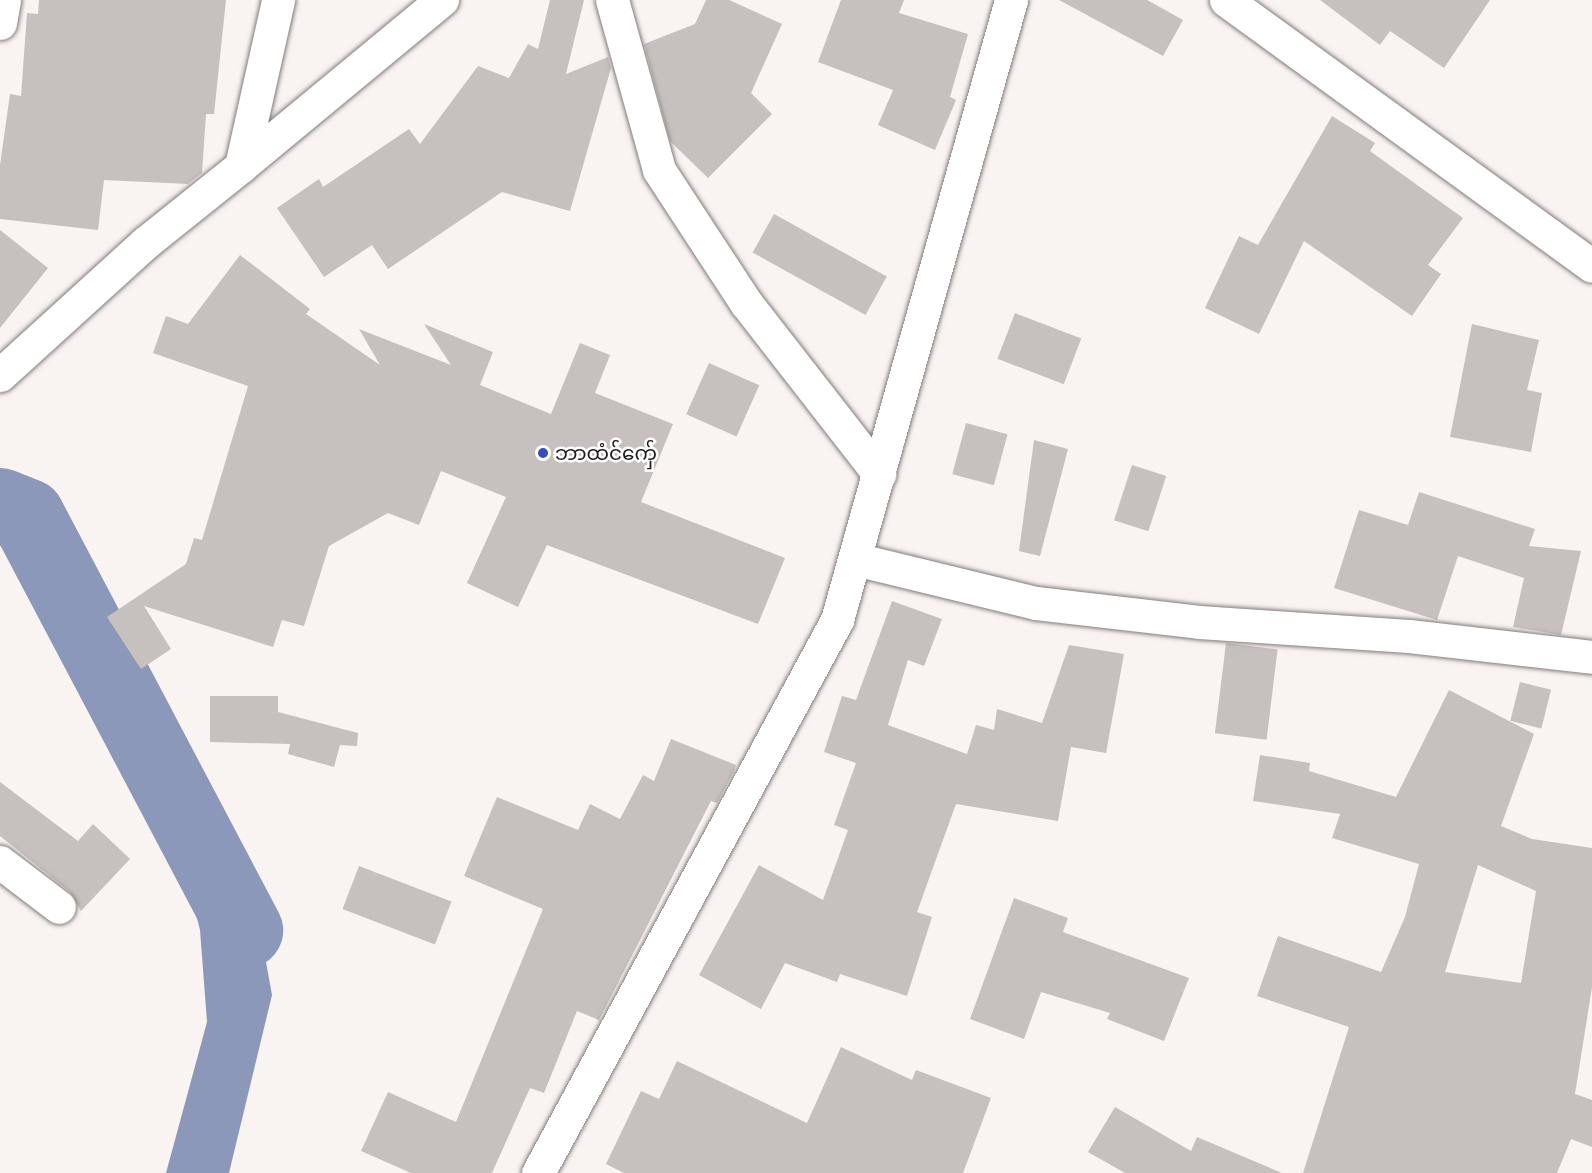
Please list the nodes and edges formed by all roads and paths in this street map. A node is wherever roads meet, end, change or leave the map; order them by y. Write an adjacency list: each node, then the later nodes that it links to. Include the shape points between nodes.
1 (4, 0): 7 (street)
2 (278, 0): 8 (street)
3 (442, 0): 8 (street)
4 (612, 0): 11 (street, via 659,170 746,303)
5 (1011, 0): 11 (street)
6 (1226, 0): 9 (street)
7 (0, 22)
8 (241, 166): 10 (street, via 145,243)
9 (1592, 266)
10 (0, 375)
11 (879, 474): 12 (street)
12 (855, 559): 13 (street, via 1036,603 1199,622 1409,636); 16 (street, via 837,620)
13 (1592, 657)
14 (0, 862): 15 (street)
15 (59, 907)
16 (538, 1173)

